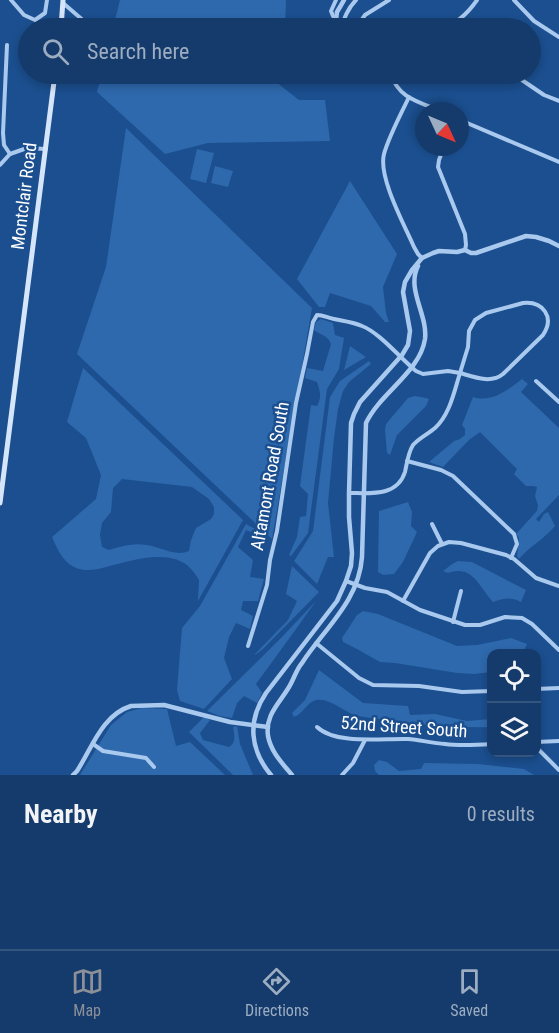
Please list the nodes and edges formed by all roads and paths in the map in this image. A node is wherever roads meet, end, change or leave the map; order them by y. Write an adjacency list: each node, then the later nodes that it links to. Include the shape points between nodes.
1 (11, 0): 10 (street)
2 (47, 0): 11 (street, via 45,13)
3 (336, 0): 14 (street, via 331,11)
4 (344, 0): 14 (street)
5 (356, 0): 15 (street)
6 (389, 0): 16 (street)
7 (477, 0): 17 (street)
8 (514, 0): 18 (street)
9 (63, 2): 12 (main road); 13 (street)
10 (31, 18)
11 (38, 18)
12 (62, 18)
13 (81, 18)
14 (336, 18)
15 (346, 18)
16 (363, 18)
17 (462, 18)
18 (531, 18)
19 (541, 25): 20 (street)
20 (559, 37)
21 (7, 45): 30 (street, via 3,133)
22 (55, 84): 29 (main road, Montclair Road)
23 (394, 84): 25 (street)
24 (528, 84): 26 (street)
25 (409, 97): 27 (street); 36 (street, via 384,154 382,169)
26 (559, 101)
27 (420, 102)
28 (469, 124): 32 (street)
29 (45, 148): 30 (street, via 27,148); 43 (main road, Montclair Road)
30 (10, 154): 33 (street)
31 (441, 156): 35 (street, via 438,167 465,234)
32 (559, 162)
33 (0, 165)
34 (559, 246): 35 (street, via 526,236 476,253)
35 (465, 250): 36 (street, via 439,251)
36 (422, 258): 37 (street, via 403,292 410,331 408,345); 38 (street, via 414,280 425,340)
37 (400, 357): 38 (street); 44 (street, via 354,414); 57 (street, Altamont Road South, via 363,326 323,315 317,315 313,322 267,585)
38 (411, 367): 39 (street, via 423,374); 45 (street, via 375,407 366,423)
39 (460, 373): 39 (street, via 469,331 477,318 526,303 539,305 545,311 548,322 544,332 502,376 488,380); 42 (street, via 445,416 414,444)
40 (536, 381): 41 (street)
41 (559, 402)
42 (407, 461): 45 (street, via 403,478 394,488 383,493); 49 (street, via 441,470 463,484 514,534 517,544)
43 (2, 466): 46 (main road, Montclair Road)
44 (349, 493): 45 (street); 50 (street, via 352,553)
45 (364, 493): 51 (street, via 362,561)
46 (0, 503)
47 (432, 524): 48 (street)
48 (442, 544): 49 (street, via 461,543); 54 (street, via 427,556)
49 (511, 558): 52 (street, via 536,578)
50 (346, 581): 51 (street); 62 (street, via 337,601 263,697)
51 (355, 584): 54 (street, via 387,592); 56 (street, via 344,608)
52 (559, 586)
53 (461, 591): 55 (street)
54 (403, 602): 55 (street)
55 (453, 622): 58 (street, via 476,626 518,617 532,624)
56 (316, 643): 61 (street, via 373,685); 63 (street, via 273,710)
57 (248, 646)
58 (559, 650)
59 (559, 688): 60 (street)
60 (541, 689)
61 (487, 691)
62 (254, 725): 63 (street); 68 (street, via 164,705 131,706 107,720); 74 (street, via 256,750)
63 (268, 727): 75 (street, via 274,753)
64 (317, 727): 65 (street, 52nd Street South, via 330,735)
65 (365, 740): 69 (street, 52nd Street South); 76 (street, via 350,771)
66 (559, 741): 67 (street)
67 (541, 742)
68 (93, 744): 71 (street, via 103,751 146,758); 73 (street)
69 (487, 744)
70 (541, 751): 72 (street)
71 (154, 767)
72 (559, 770)
73 (73, 775)
74 (271, 775)
75 (292, 775)
76 (342, 775)

